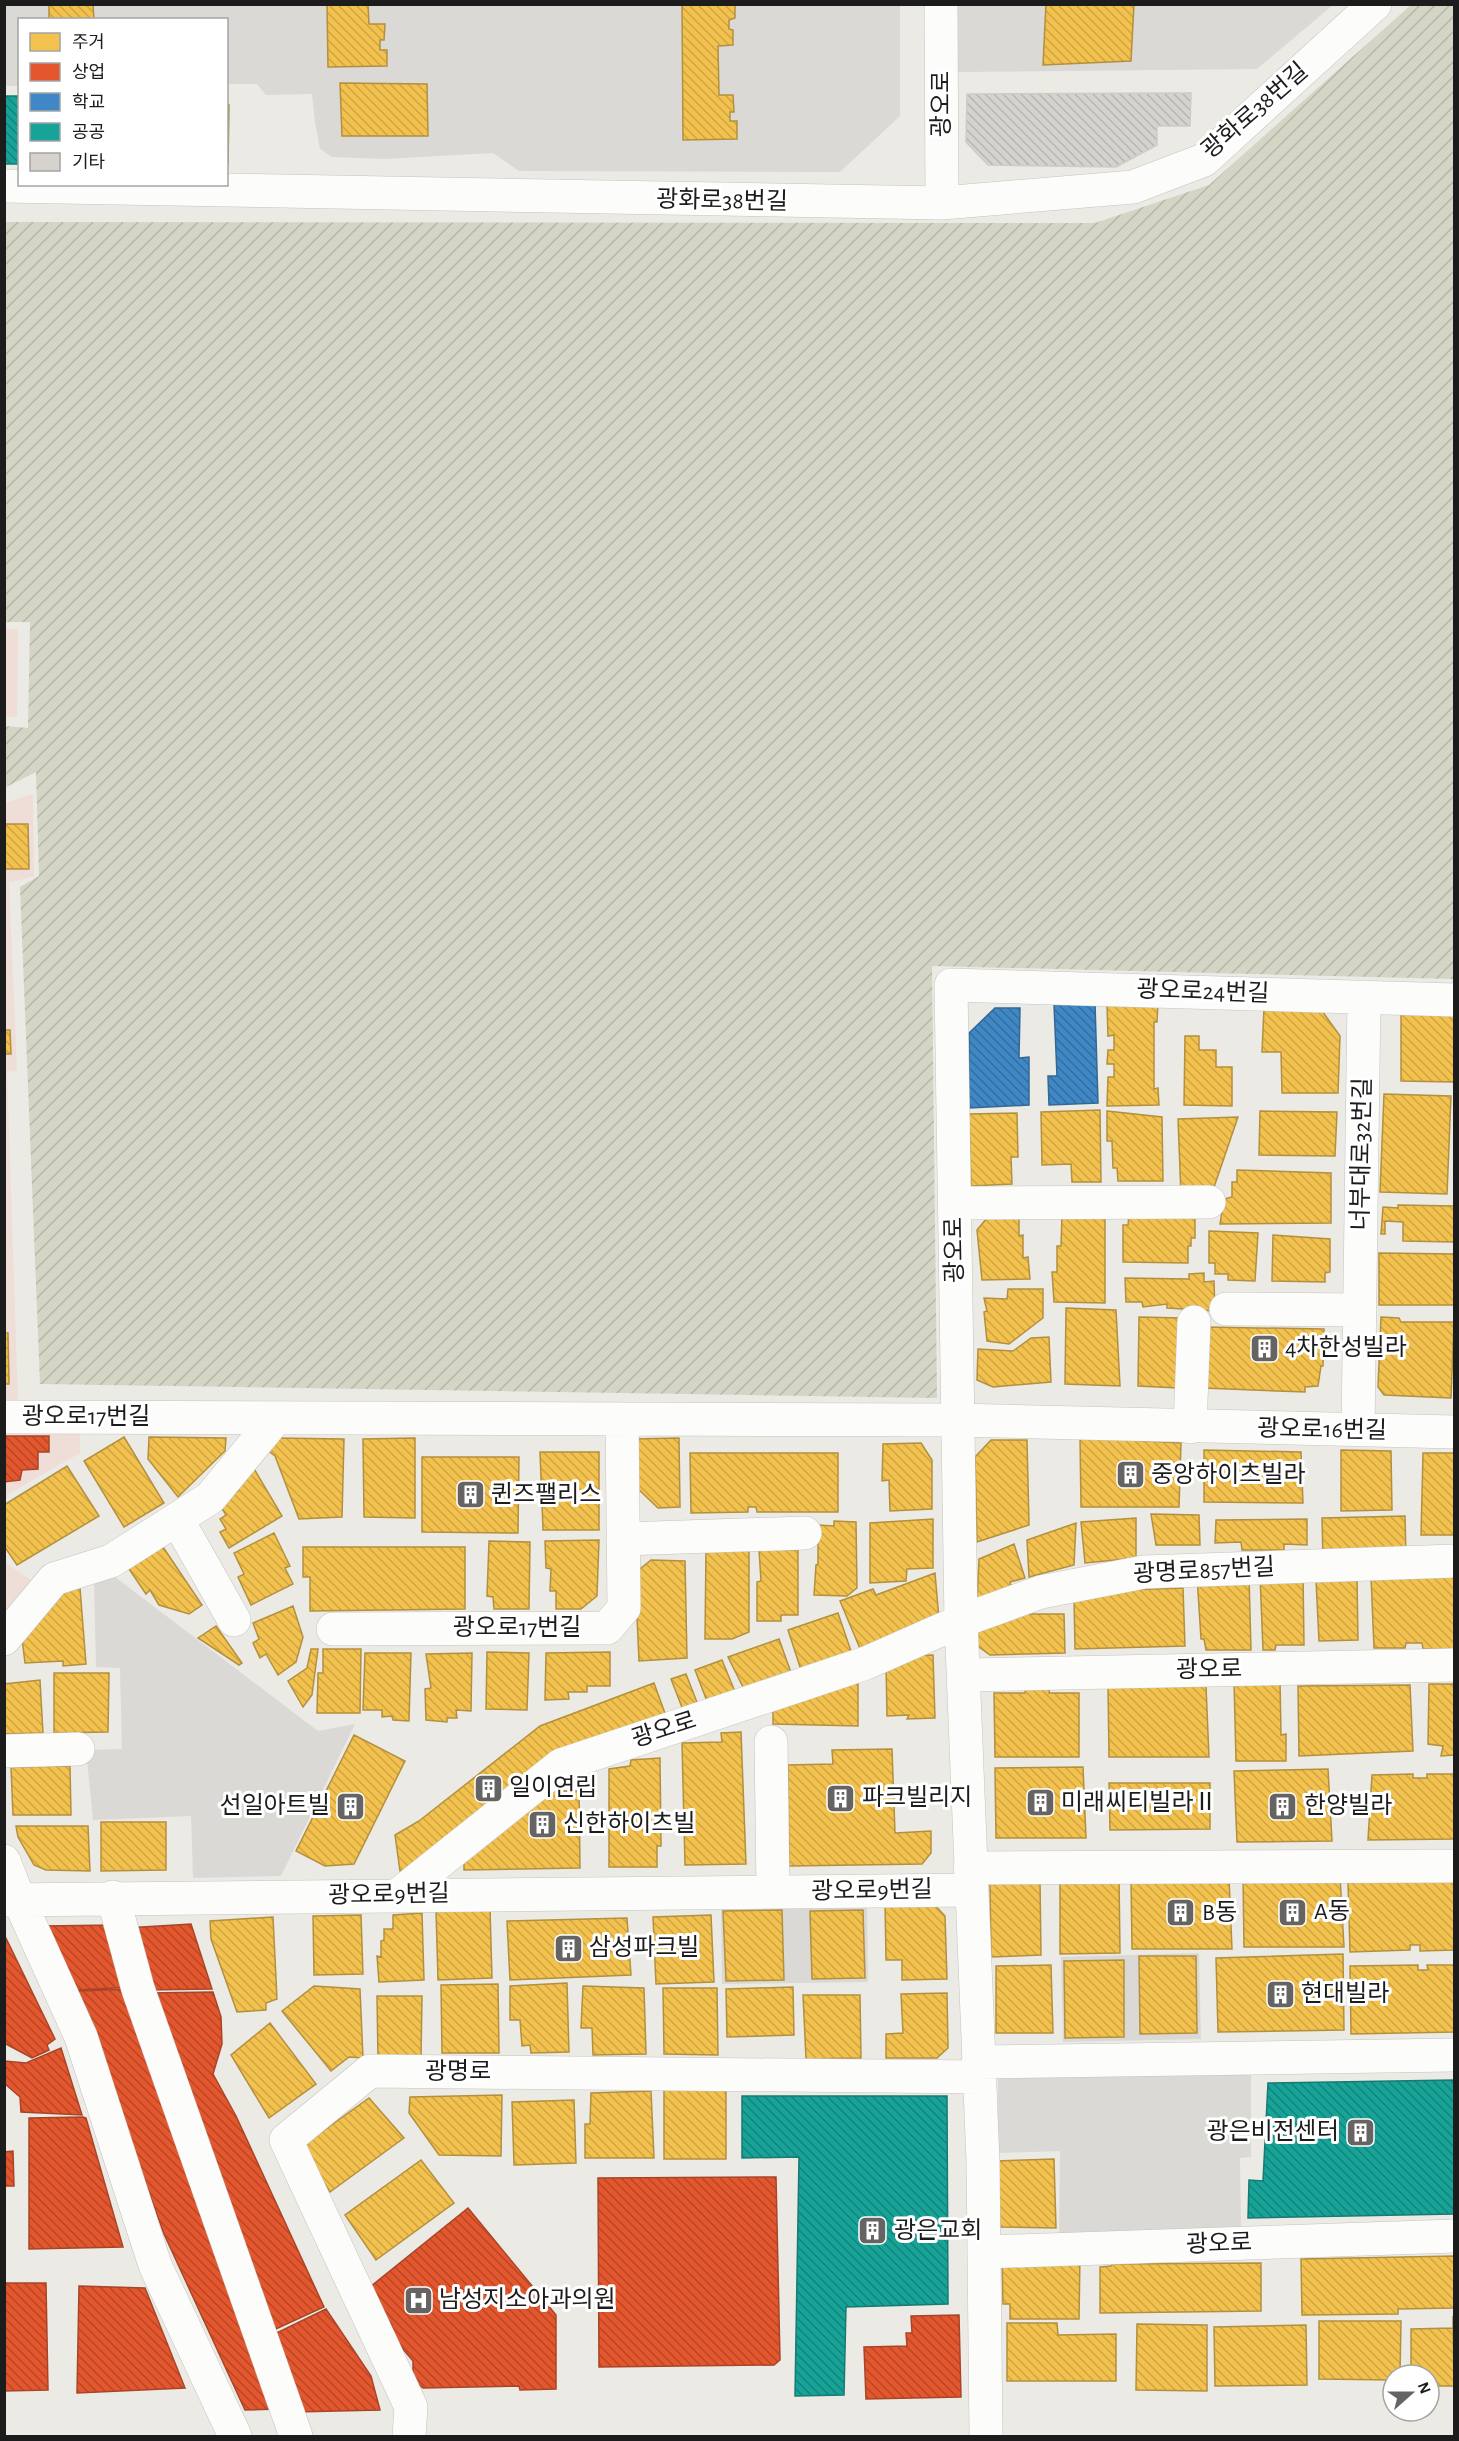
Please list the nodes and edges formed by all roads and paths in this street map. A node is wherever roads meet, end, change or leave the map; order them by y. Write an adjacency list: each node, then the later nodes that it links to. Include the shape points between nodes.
1 (941, 4): 4 (street, 광오로)
2 (1375, 4): 4 (street, 광화로38번길, via 1204,160 1133,188)
3 (4, 186): 4 (street, 광화로38번길)
4 (942, 203)
5 (951, 985): 6 (street, 광오로24번길); 9 (street, 광오로)
6 (1364, 997): 7 (street, 광오로24번길); 11 (street, 너부대로32번길)
7 (1455, 1000)
8 (1209, 1202): 9 (street, 광오로)
9 (954, 1203): 16 (street, 광오로)
10 (1226, 1309): 11 (street)
11 (1360, 1310): 18 (street, 너부대로32번길)
12 (1194, 1322): 17 (street)
13 (4, 1417): 14 (street, 광오로17번길)
14 (276, 1418): 15 (street, 광오로17번길); 20 (street, via 210,1498)
15 (622, 1419): 16 (street, 광오로17번길); 22 (street, 광오로17번길)
16 (958, 1420): 17 (street, 광오로16번길); 25 (street, 광오로)
17 (1190, 1427): 18 (street, 광오로16번길)
18 (1358, 1430): 19 (street, 광오로16번길)
19 (1455, 1432)
20 (177, 1519): 24 (street); 27 (street, via 111,1562 54,1579)
21 (806, 1533): 22 (street)
22 (623, 1539): 26 (street, 광오로17번길, via 624,1608 607,1628)
23 (1455, 1561): 25 (street, 광명로857번길, via 1144,1572 1041,1593)
24 (234, 1620)
25 (961, 1622): 29 (street, 광오로); 37 (street, 광오로, via 866,1663 561,1764)
26 (333, 1629)
27 (4, 1639)
28 (1455, 1665): 29 (street, 광오로)
29 (964, 1675): 35 (street, 광오로)
30 (771, 1742): 36 (street)
31 (78, 1749): 32 (street)
32 (4, 1751)
33 (4, 1861): 39 (street)
34 (1455, 1866): 35 (street)
35 (971, 1879): 36 (street, 광오로9번길); 41 (street, 광오로)
36 (773, 1892): 37 (street, 광오로9번길)
37 (398, 1895): 38 (street, 광오로9번길)
38 (113, 1897): 39 (street, 광오로9번길); 45 (street, via 138,1989)
39 (12, 1900): 44 (street, via 81,2037 155,2265)
40 (1455, 2055): 41 (street)
41 (979, 2070): 43 (street, 광오로); 46 (street, 광명로, via 370,2072 286,2140 411,2407)
42 (1455, 2236): 43 (street, 광오로)
43 (984, 2252): 47 (street, 광오로)
44 (235, 2436)
45 (296, 2436)
46 (409, 2436)
47 (986, 2436)

